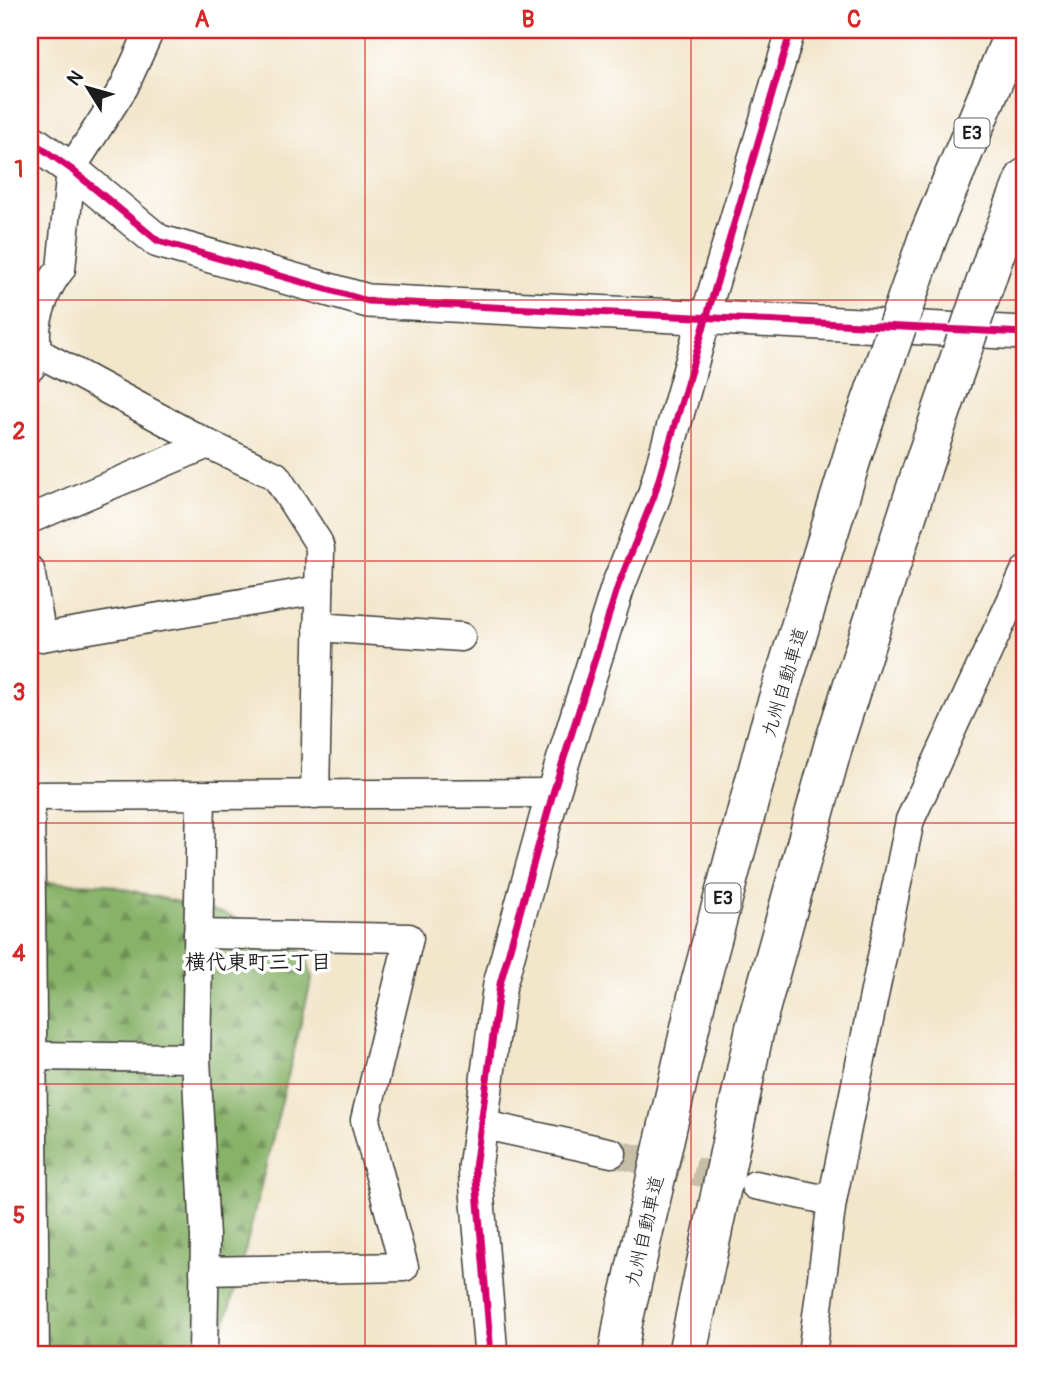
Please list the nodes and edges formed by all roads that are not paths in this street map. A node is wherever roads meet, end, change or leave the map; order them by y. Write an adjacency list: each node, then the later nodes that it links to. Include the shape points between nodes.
1 (150, 30): 6 (street, via 124,87)
2 (791, 30): 9 (street)
3 (998, 30): 8 (highway)
4 (1015, 30): 8 (highway, 九州自動車道 / E3)
5 (30, 140): 6 (street)
6 (71, 169): 9 (street, via 158,241 368,301); 11 (street, via 61,269 44,300)
7 (1025, 178): 36 (highway, bridge, via 923,466 834,743 755,1028)
8 (928, 237): 35 (highway, 九州自動車道 / E3, bridge, via 855,448 769,728 699,988)
9 (705, 319): 10 (street); 19 (street, via 654,496 618,586)
10 (1025, 333)
11 (34, 361): 12 (street)
12 (208, 444): 13 (street); 16 (street, via 276,476 318,542)
13 (30, 519)
14 (30, 570): 16 (street, via 43,637)
15 (1025, 571): 29 (street, via 910,820)
16 (319, 590): 17 (street)
17 (318, 627): 18 (street); 20 (street)
18 (461, 638)
19 (553, 793): 20 (street); 26 (street, via 500,984)
20 (315, 795): 22 (street)
21 (30, 796): 22 (street); 24 (street)
22 (201, 796): 23 (street)
23 (198, 934): 25 (street); 31 (street, via 409,937 365,1120 404,1267)
24 (31, 1056): 25 (street); 30 (street)
25 (195, 1058): 31 (street)
26 (480, 1124): 27 (street); 34 (street, via 475,1168)
27 (612, 1153)
28 (755, 1185): 29 (street)
29 (832, 1201): 37 (street)
30 (32, 1219): 32 (street)
31 (204, 1271): 33 (street)
32 (35, 1354)
33 (203, 1354)
34 (491, 1354)
35 (618, 1354)
36 (687, 1354)
37 (812, 1354)

